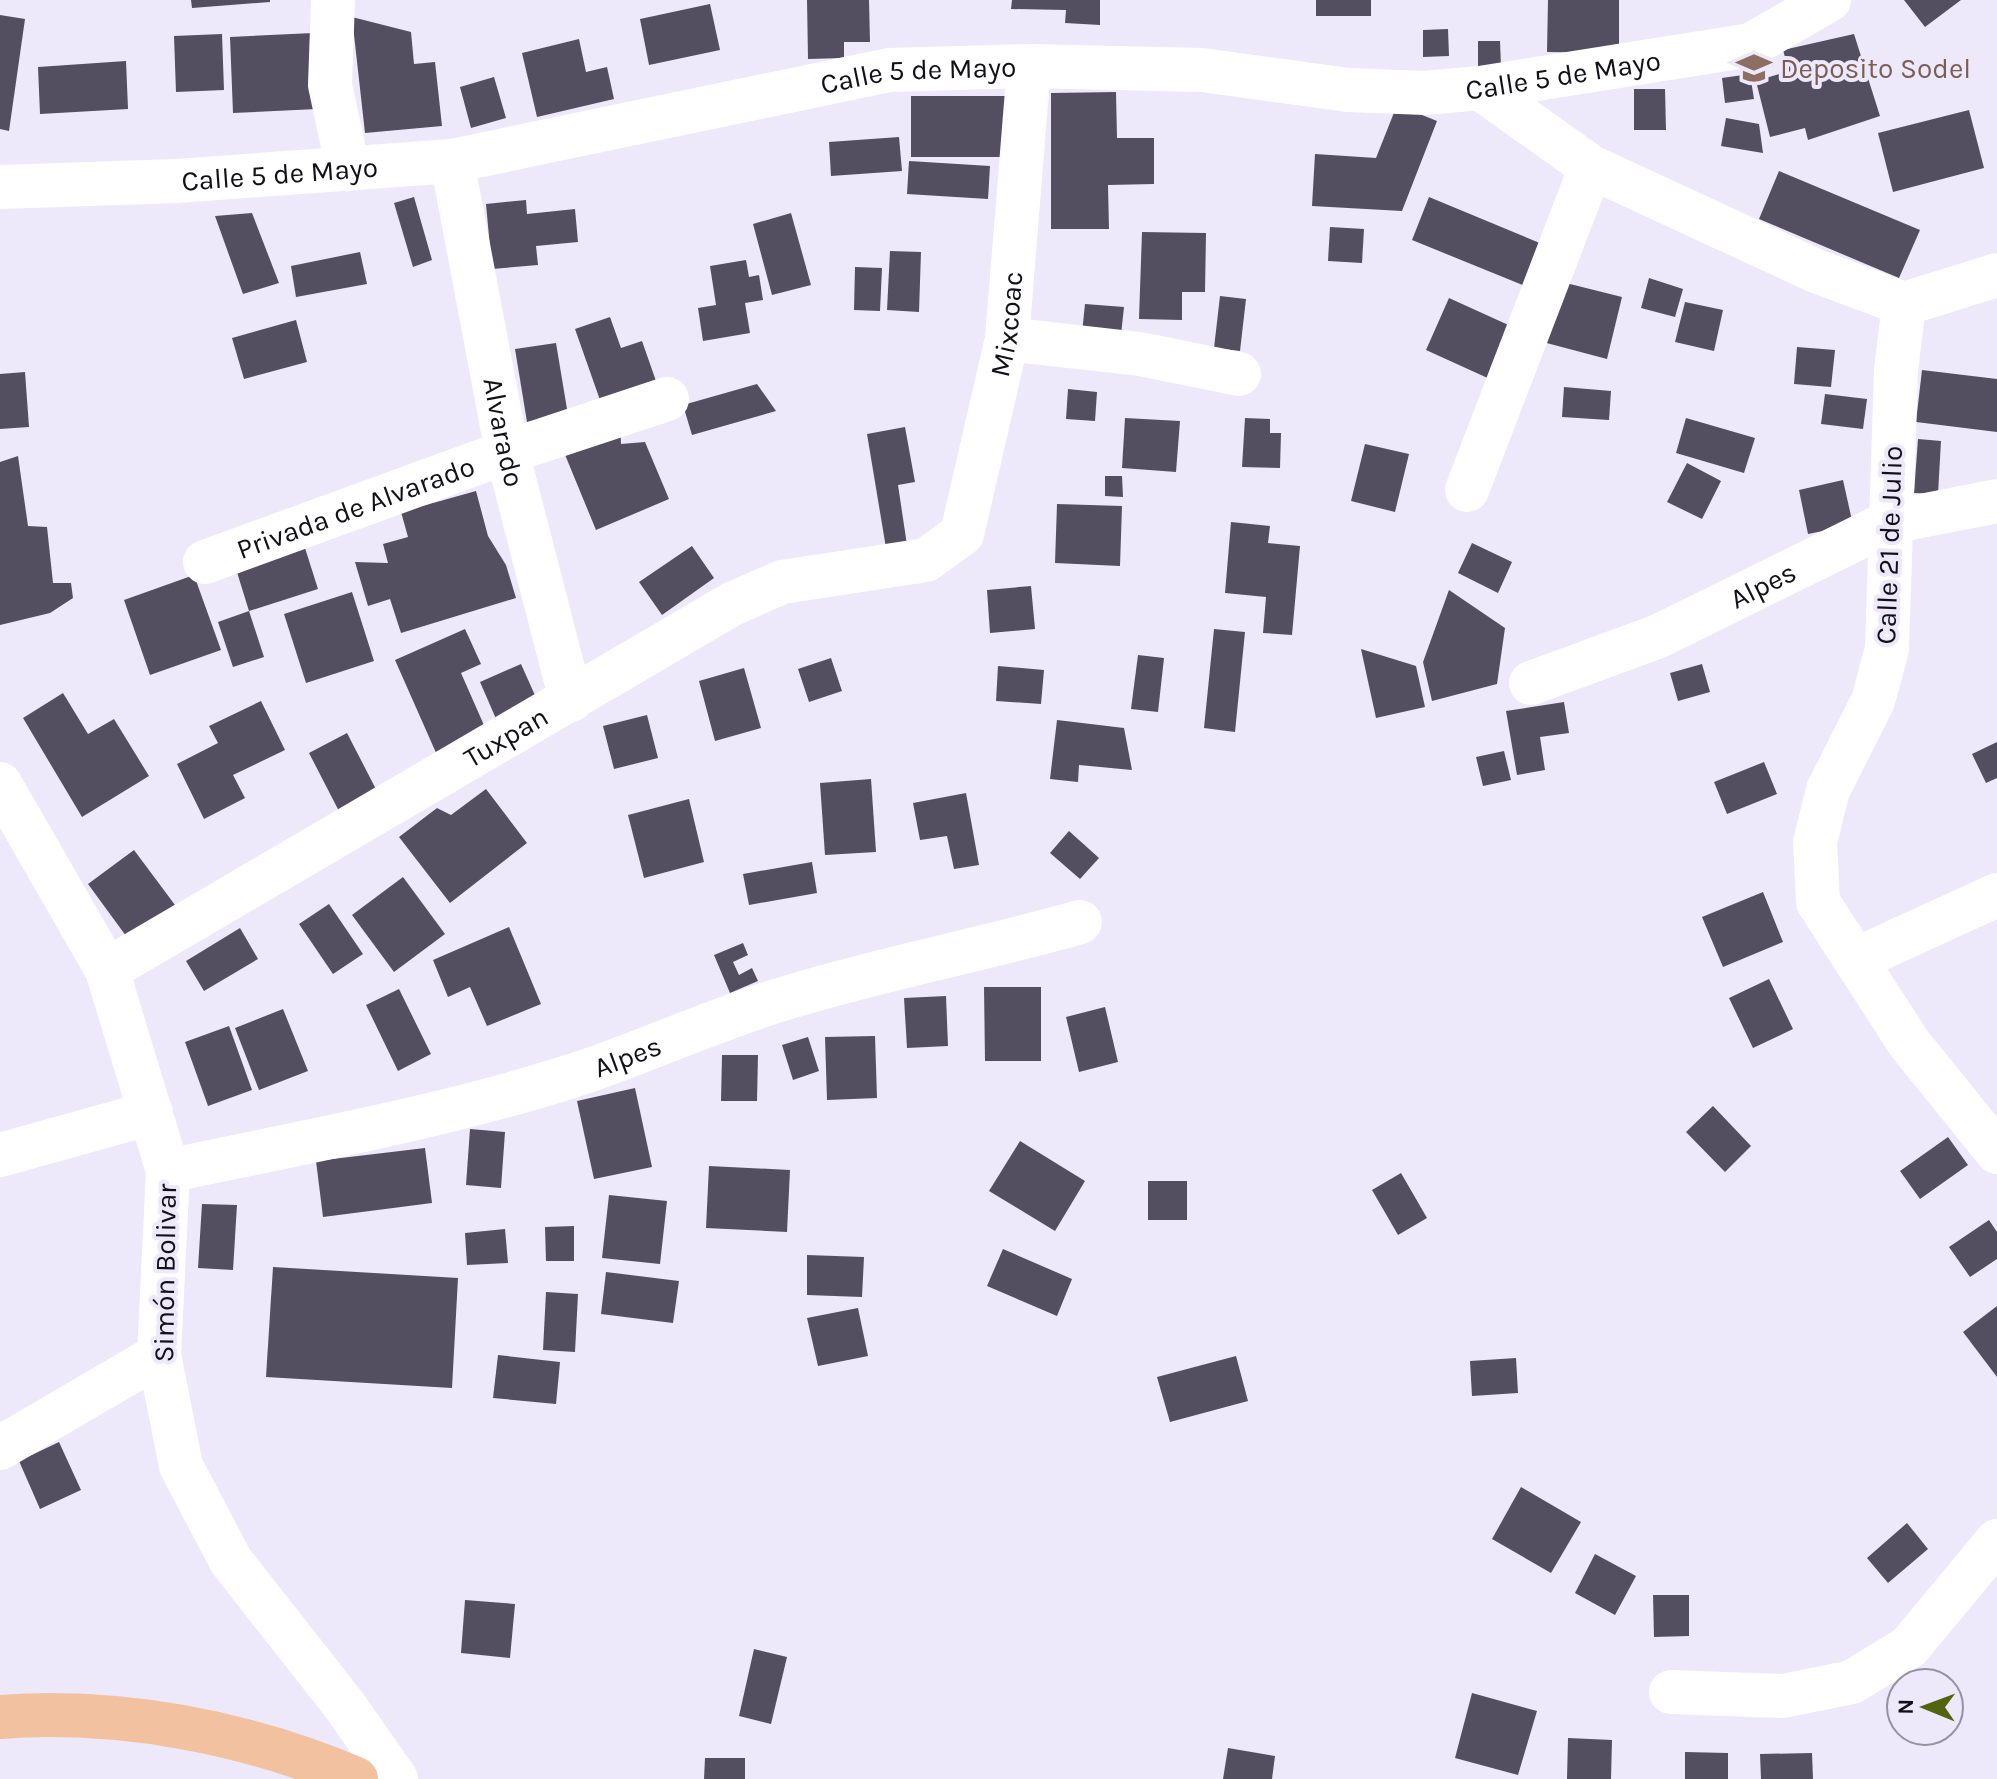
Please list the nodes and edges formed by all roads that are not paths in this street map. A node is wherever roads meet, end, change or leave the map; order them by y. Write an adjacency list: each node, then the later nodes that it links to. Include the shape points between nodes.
1 (333, 0): 7 (street, via 330,85)
2 (1829, 0): 4 (street, Calle 5 de Mayo, via 1751,45)
3 (1029, 66): 4 (street, Calle 5 de Mayo, via 1202,70 1363,91); 5 (street, Calle 5 de Mayo, via 889,70); 11 (street, Mixcoac)
4 (1480, 88): 6 (street)
5 (452, 161): 7 (street, Calle 5 de Mayo); 14 (street, Alvarado)
6 (1591, 167): 10 (street, via 1816,271); 15 (street)
7 (348, 169): 8 (street, Calle 5 de Mayo)
8 (0, 187)
9 (1997, 275): 10 (street)
10 (1904, 304): 17 (street, Calle 21 de Julio)
11 (1007, 339): 12 (street, via 1140,354); 18 (street, Mixcoac, via 962,534)
12 (1239, 374)
13 (667, 399): 14 (street, Privada de Alvarado)
14 (507, 452): 19 (street, Privada de Alvarado); 21 (street, Alvarado)
15 (1467, 490)
16 (1997, 501): 17 (street, Alpes)
17 (1890, 522): 20 (street, Alpes, via 1659,636); 25 (street, Calle 21 de Julio, via 1887,649 1873,701 1828,790 1815,842 1818,902)
18 (926, 560): 21 (street, Tuxpan, via 782,582 732,604)
19 (205, 562)
20 (1531, 683)
21 (571, 700): 26 (street, Tuxpan)
22 (1, 782): 26 (street, Simón Bolivar)
23 (1997, 895): 25 (street)
24 (1080, 922): 30 (street, Alpes, via 782,999 586,1071 446,1111)
25 (1855, 960): 28 (street, Calle 21 de Julio, via 1909,1043)
26 (107, 970): 27 (street, Simón Bolivar)
27 (151, 1113): 29 (street); 30 (street, Simón Bolivar)
28 (1997, 1152)
29 (0, 1155)
30 (168, 1171): 31 (street, Simón Bolivar)
31 (159, 1355): 32 (street); 37 (street, Simón Bolivar, via 181,1466 231,1561)
32 (0, 1448)
33 (1997, 1541): 34 (street, via 1909,1647 1852,1682 1783,1696)
34 (1671, 1692)
35 (0, 1717): 36 (highway, via 110,1718 224,1736 307,1758)
36 (356, 1779)
37 (396, 1779)

